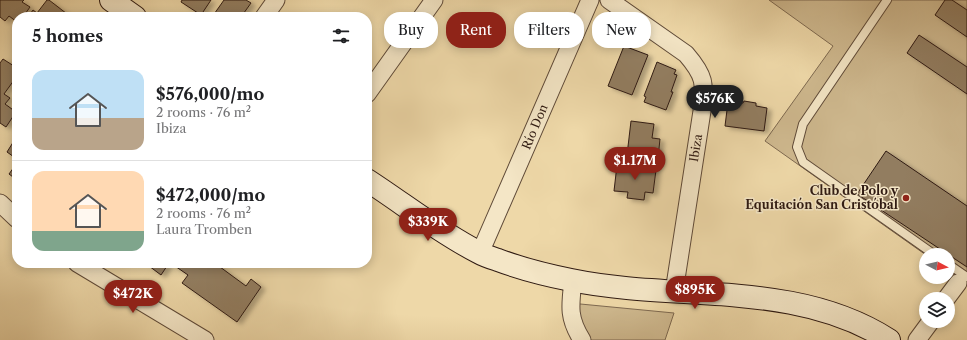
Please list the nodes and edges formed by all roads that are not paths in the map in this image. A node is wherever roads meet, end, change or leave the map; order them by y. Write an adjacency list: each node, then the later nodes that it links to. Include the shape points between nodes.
1 (111, 0): 7 (street)
2 (276, 0): 8 (street)
3 (434, 0): 9 (street)
4 (590, 0): 14 (street, Río Don)
5 (609, 0): 19 (street, Ibiza, via 686,54 701,76 704,89)
6 (887, 0): 13 (lane, via 803,124 797,147 804,162)
7 (128, 12)
8 (268, 12)
9 (372, 87)
10 (372, 183): 14 (street)
11 (0, 203): 12 (street)
12 (12, 214)
13 (926, 248)
14 (480, 253): 18 (street, via 541,274)
15 (85, 268): 22 (street)
16 (955, 271): 17 (lane)
17 (963, 278): 20 (street)
18 (573, 281): 19 (street); 23 (street, via 571,312 574,327)
19 (674, 292): 24 (street, via 764,299 820,309 866,327)
20 (952, 292)
21 (925, 328): 25 (street)
22 (205, 340)
23 (582, 340)
24 (889, 340)
25 (917, 340)

